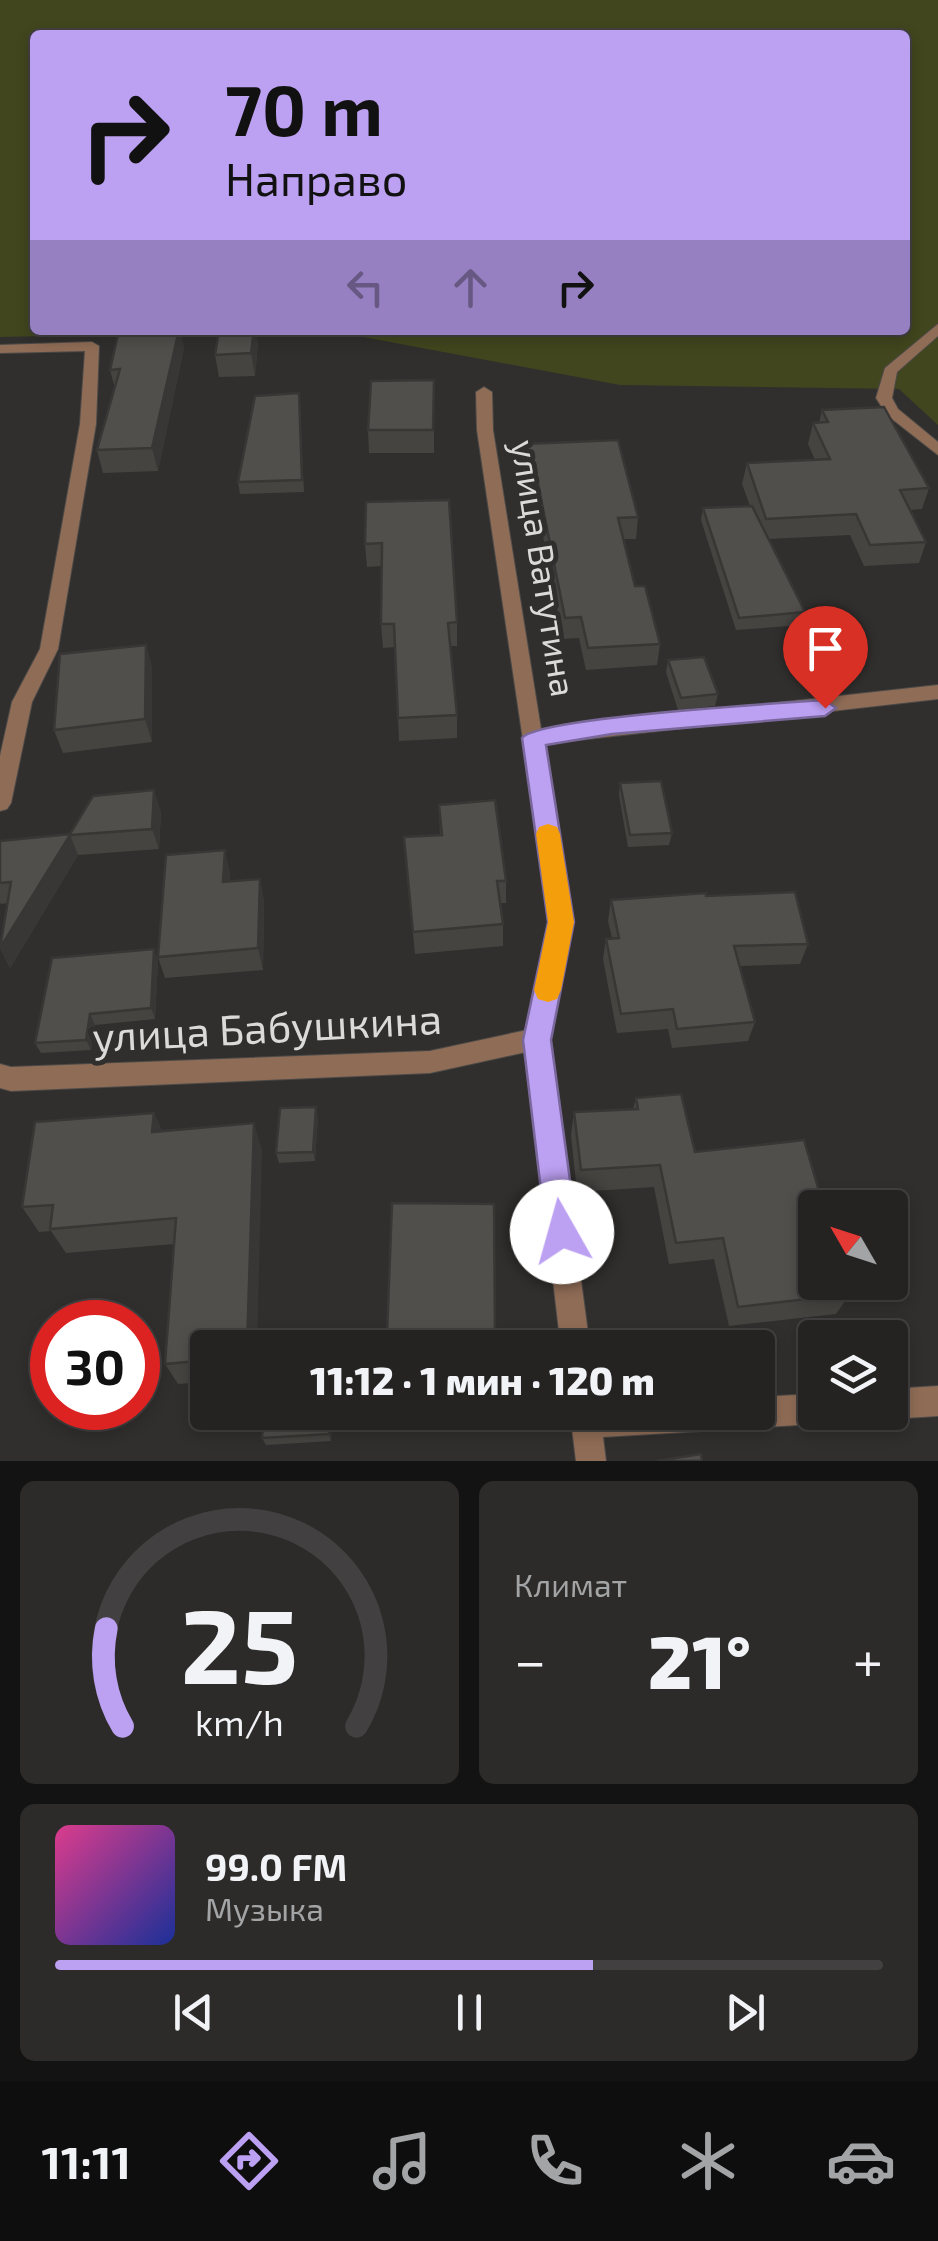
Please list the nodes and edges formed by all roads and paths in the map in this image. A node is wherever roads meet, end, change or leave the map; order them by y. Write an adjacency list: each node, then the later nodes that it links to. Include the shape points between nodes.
1 (938, 328): 4 (street, via 890,371 884,398)
2 (0, 350): 7 (street, via 92,346 88,424 49,650)
3 (484, 392): 8 (street, улица Ватутина)
4 (938, 450)
5 (938, 692): 8 (street)
6 (0, 698): 7 (street)
7 (22, 702): 9 (street)
8 (534, 738): 10 (street, улица Ватутина, via 561,922)
9 (0, 804)
10 (537, 1040): 11 (street, улица Бабушкина, via 430,1062); 12 (street, улица Ватутина)
11 (0, 1076)
12 (574, 1330)
13 (938, 1401): 14 (street)
14 (908, 1403)
15 (587, 1430): 16 (street)
16 (591, 1461)

